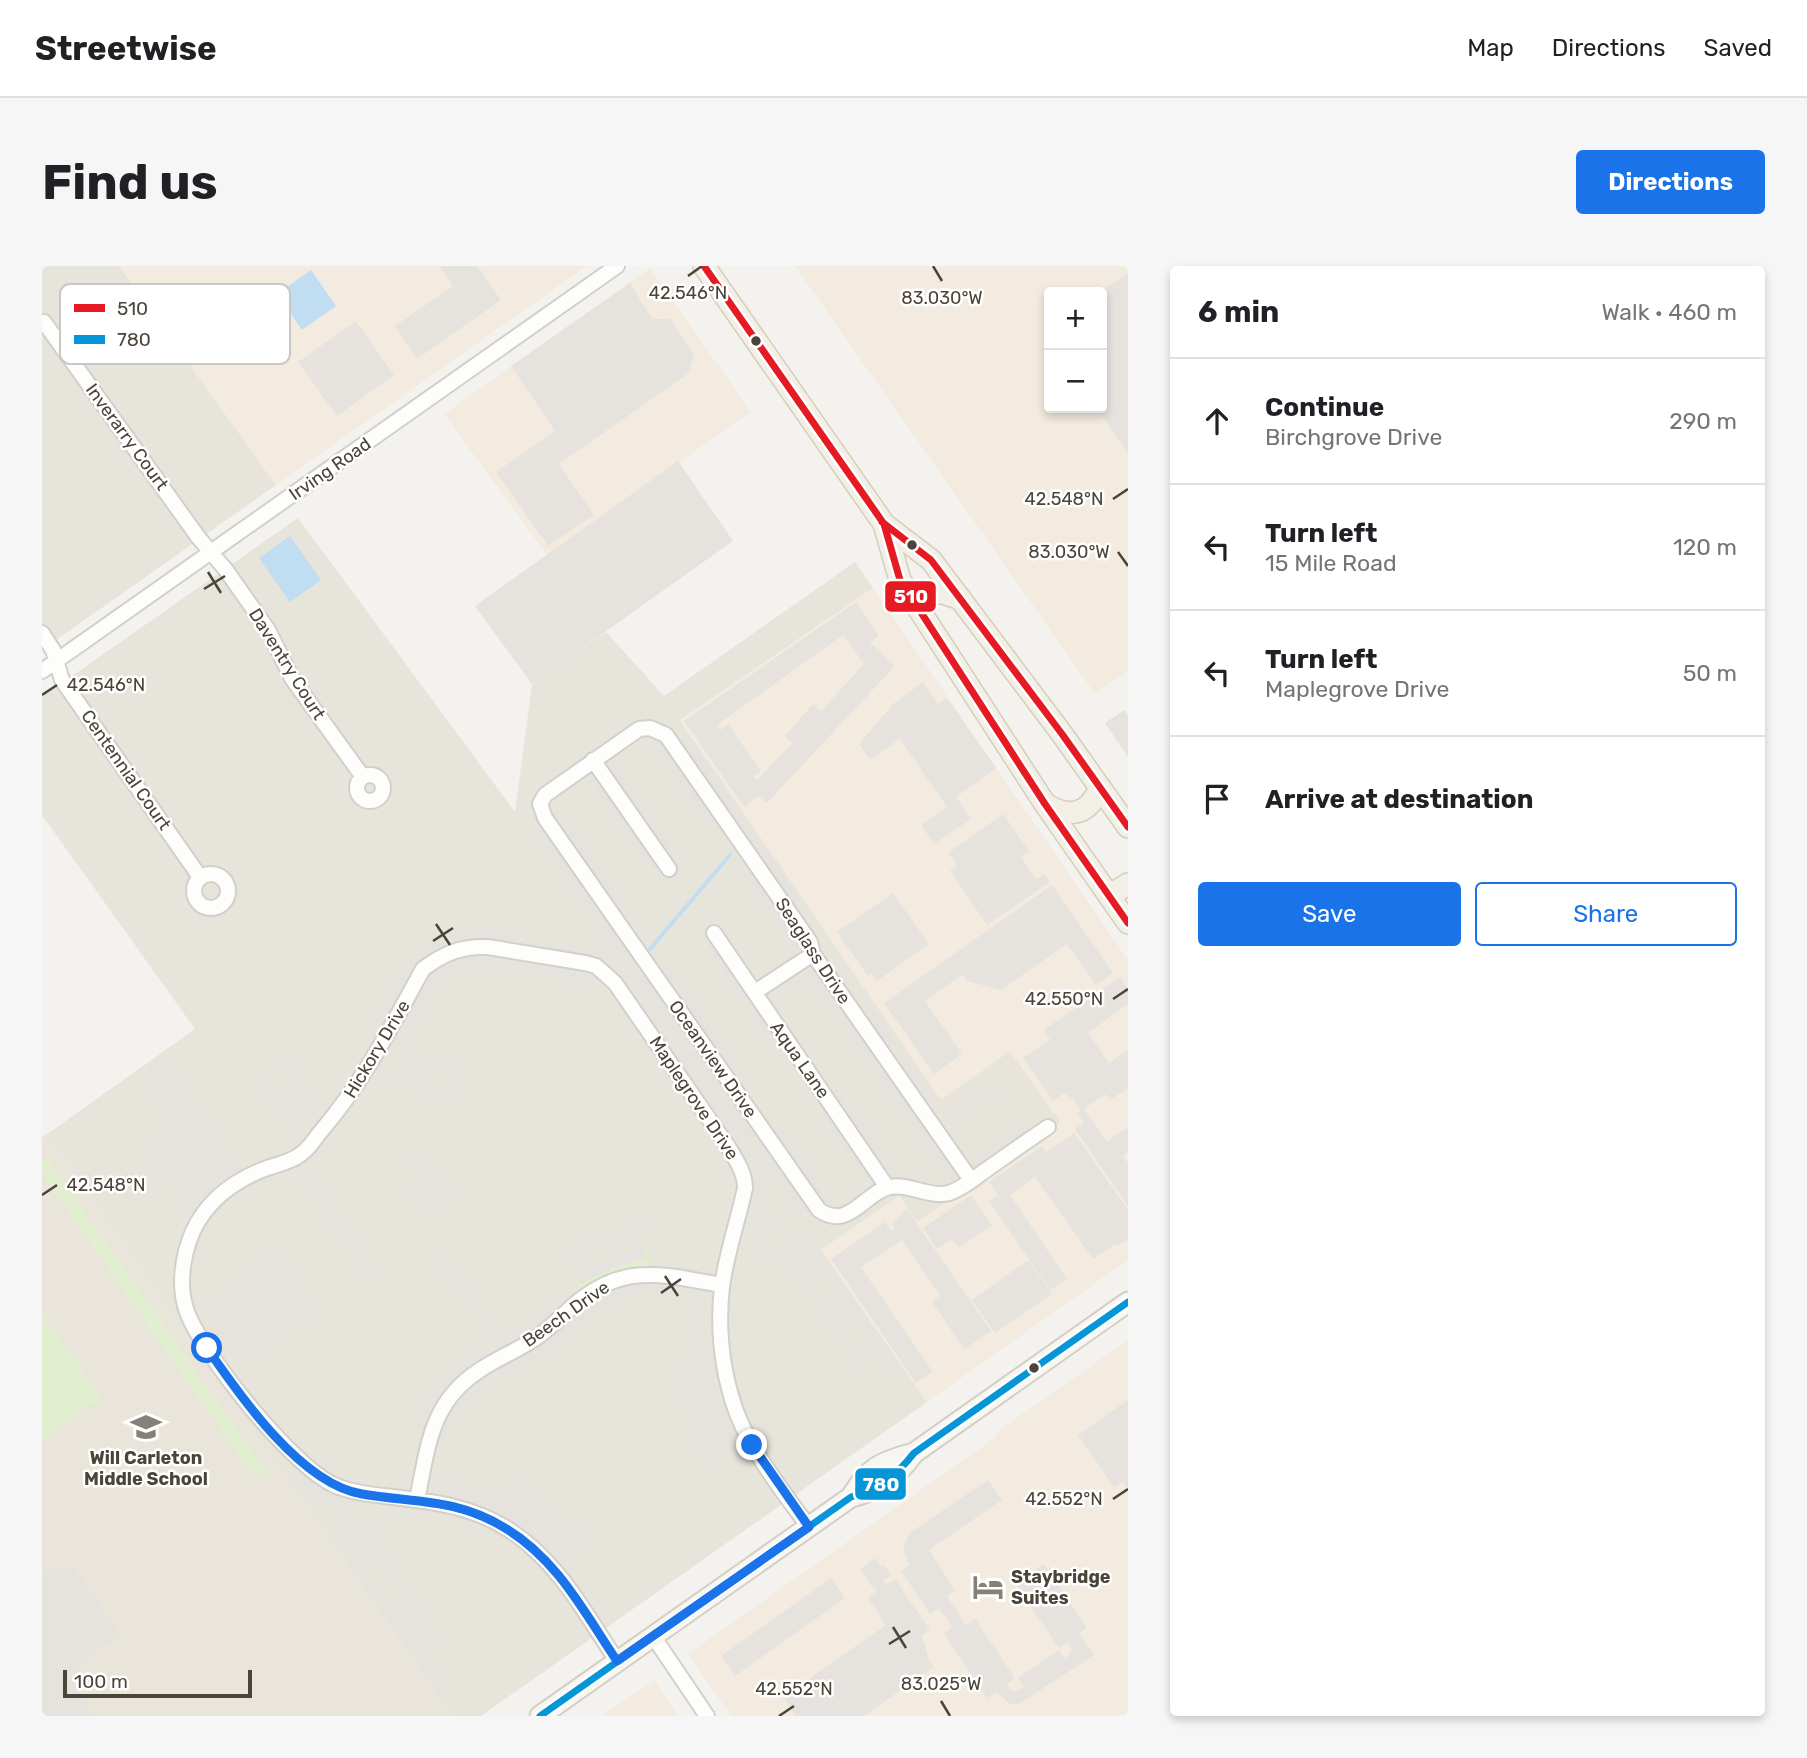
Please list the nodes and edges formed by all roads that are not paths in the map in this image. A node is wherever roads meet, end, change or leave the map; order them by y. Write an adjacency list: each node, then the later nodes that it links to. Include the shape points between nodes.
1 (617, 266): 7 (street, Irving Road)
2 (704, 266): 6 (main road)
3 (44, 322): 4 (street, Inverarry Court)
4 (60, 344)
5 (74, 364): 7 (street, Inverarry Court)
6 (884, 524): 8 (main road, via 932,560); 9 (main road, via 900,580)
7 (211, 552): 11 (street, Irving Road); 15 (street, Daventry Court, via 268,630 293,680)
8 (961, 599): 9 (main road, via 940,592); 16 (main road)
9 (917, 607): 17 (main road)
10 (42, 633): 11 (street, Centennial Court)
11 (56, 661): 12 (street, Irving Road); 20 (street, Centennial Court, via 62,680)
12 (42, 671)
13 (650, 728): 14 (street, Oceanview Drive, via 639,729); 25 (street, Seaglass Drive, via 666,735 810,942)
14 (593, 760): 19 (street); 30 (street, Oceanview Drive, via 542,798 545,818 819,1210 837,1217 849,1213)
15 (363, 777)
16 (1100, 787): 17 (main road, via 1092,804 1078,812 1062,812); 18 (main road)
17 (1045, 804): 22 (main road)
18 (1128, 827)
19 (669, 869)
20 (201, 877)
21 (1128, 884): 22 (main road)
22 (1109, 896): 23 (main road)
23 (1128, 923)
24 (714, 933): 27 (street, Aqua Lane)
25 (813, 954): 27 (street); 29 (street, Seaglass Drive)
26 (585, 963): 31 (street, Maplegrove Drive, via 596,966 615,983 727,1145 745,1179); 33 (street, Hickory Drive, via 471,946 437,958 423,969 356,1088 302,1154 233,1185 208,1206 187,1247 182,1292 185,1308 207,1348 261,1421 315,1474 332,1484 362,1494)
27 (755, 992): 30 (street, Aqua Lane)
28 (1048, 1127): 29 (street)
29 (971, 1180): 30 (street, via 938,1194)
30 (887, 1187)
31 (722, 1285): 33 (street, Beech Drive, via 643,1273 607,1282 534,1339 478,1371 457,1388 439,1413); 34 (street, Maplegrove Drive, via 722,1345 738,1415 752,1445)
32 (1128, 1302): 34 (main road, via 914,1453 898,1475 875,1491 850,1497)
33 (417, 1500): 36 (street, via 485,1516 526,1542 566,1584)
34 (809, 1527): 35 (main road)
35 (653, 1636): 36 (main road); 38 (street)
36 (617, 1661): 37 (main road)
37 (540, 1716)
38 (707, 1716)

